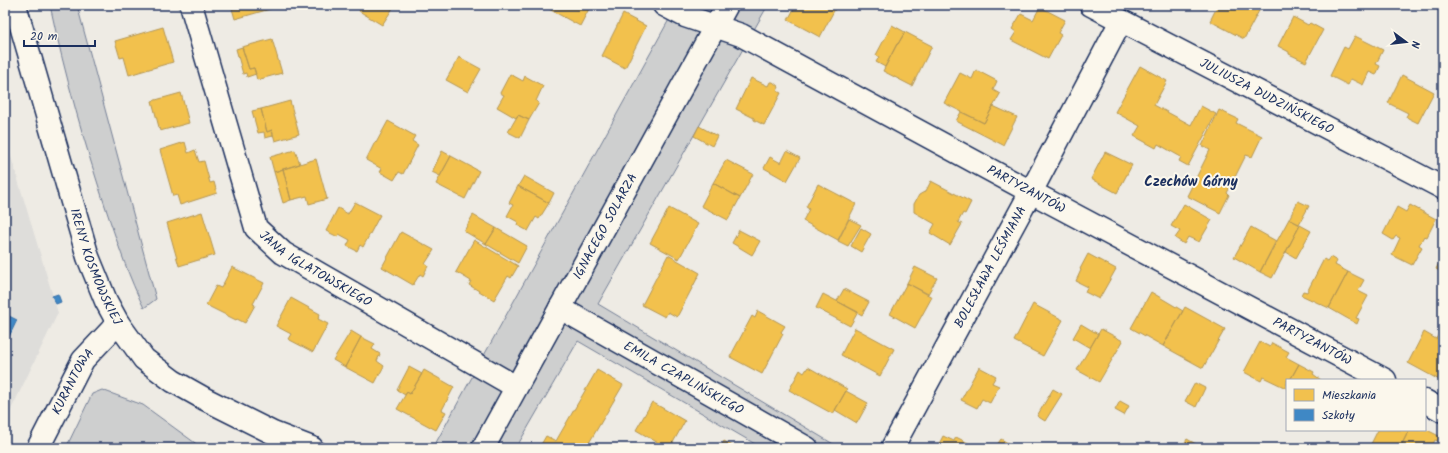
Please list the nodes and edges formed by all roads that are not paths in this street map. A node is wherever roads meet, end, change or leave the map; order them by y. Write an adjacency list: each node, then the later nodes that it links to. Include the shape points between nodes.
1 (15, 5): 11 (street, IRENY KOSMOWSKIEJ, via 88,257)
2 (191, 5): 13 (street, JANA IGLATOWSKIEGO, via 256,228 283,253)
3 (664, 5): 7 (street, PARTYZANTÓW, via 685,16)
4 (728, 5): 7 (street, IGNACEGO SOLARZA)
5 (1091, 5): 6 (street, JULIUSZA DUDZIŃSKIEGO)
6 (1121, 21): 8 (street, JULIUSZA DUDZIŃSKIEGO); 9 (street, BOLESŁAWA LEŚMIANA)
7 (716, 26): 9 (street, PARTYZANTÓW, via 741,36); 10 (street, IGNACEGO SOLARZA)
8 (1443, 188)
9 (1031, 192): 12 (street, PARTYZANTÓW); 20 (street, BOLESŁAWA LEŚMIANA)
10 (560, 308): 13 (street, IGNACEGO SOLARZA); 19 (street, EMILA CZAPLIŃSKIEGO)
11 (118, 323): 16 (street, IRENY KOSMOWSKIEJ, via 144,359 173,380 205,399); 17 (street, KURANTOWA, via 83,360)
12 (1383, 379)
13 (516, 387): 18 (street, IGNACEGO SOLARZA)
14 (1426, 402): 15 (street)
15 (1443, 411)
16 (302, 446)
17 (38, 448)
18 (483, 448)
19 (807, 448)
20 (892, 448)

